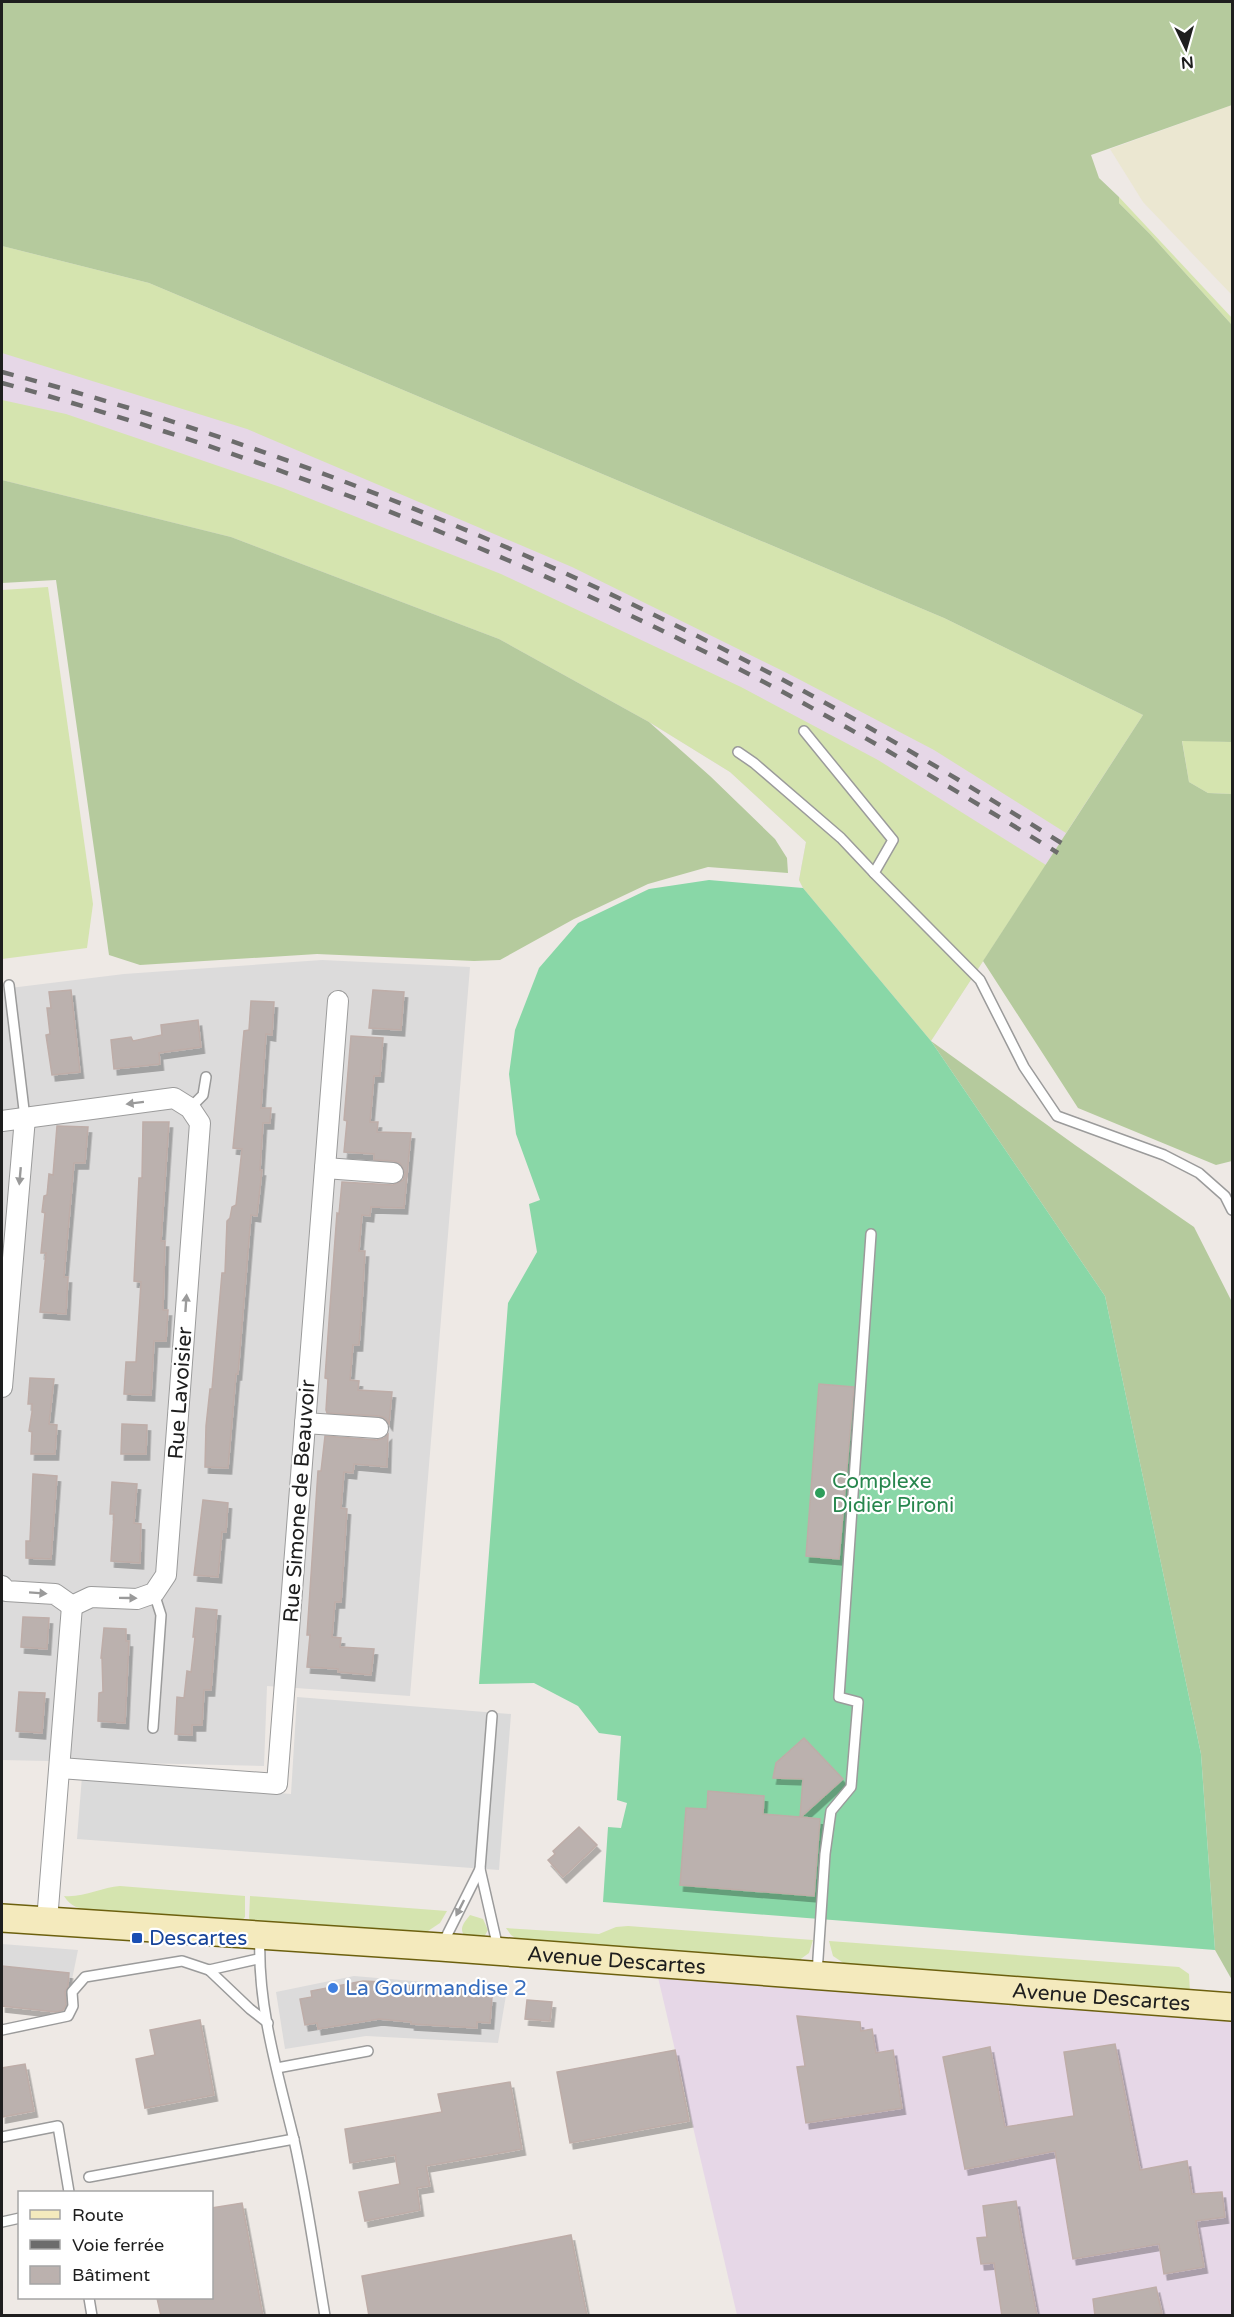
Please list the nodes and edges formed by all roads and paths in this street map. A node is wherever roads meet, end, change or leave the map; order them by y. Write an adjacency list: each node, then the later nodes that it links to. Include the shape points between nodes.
1 (804, 731): 3 (lane, via 893,840)
2 (738, 752): 3 (lane, via 841,838)
3 (873, 873): 12 (lane, via 980,980 1024,1067 1057,1116 1164,1155 1200,1173 1225,1196)
4 (9, 985): 8 (lane)
5 (338, 1001): 10 (street, Rue Simone de Beauvoir)
6 (206, 1077): 7 (lane, via 203,1095)
7 (190, 1108): 8 (street, one-way to 8, via 174,1098); 18 (street, Rue Lavoisier, one-way to 7, via 166,1575 200,1123)
8 (25, 1118): 9 (street); 14 (street, one-way to 14)
9 (2, 1120)
10 (325, 1167): 11 (street); 15 (street, Rue Simone de Beauvoir)
11 (393, 1173)
12 (1233, 1210)
13 (872, 1234): 30 (lane, via 839,1697 858,1702 851,1787 831,1810)
14 (2, 1387)
15 (305, 1423): 16 (street); 22 (street, Rue Simone de Beauvoir, via 277,1784)
16 (378, 1428)
17 (2, 1586): 19 (street, one-way to 19, via 6,1591 55,1594)
18 (154, 1593): 19 (street, one-way to 18, via 91,1597 137,1599); 21 (lane, via 161,1615)
19 (72, 1606): 22 (street)
20 (492, 1716): 23 (lane)
21 (153, 1728)
22 (60, 1768): 25 (street)
23 (480, 1869): 27 (lane, one-way to 27); 28 (lane)
24 (2, 1918): 25 (main road, Avenue Descartes)
25 (47, 1921): 26 (main road, Avenue Descartes)
26 (259, 1947): 27 (main road, Avenue Descartes); 29 (lane); 32 (lane)
27 (440, 1947): 28 (main road, Avenue Descartes)
28 (499, 1952): 30 (main road, Avenue Descartes)
29 (209, 1970): 32 (lane); 33 (lane, via 182,1961 85,1977 72,1992 73,2006 68,2016)
30 (817, 1976): 31 (main road, Avenue Descartes)
31 (1233, 2007)
32 (268, 2023): 35 (lane)
33 (2, 2030)
34 (368, 2051): 35 (lane)
35 (277, 2068): 37 (lane)
36 (2, 2137): 39 (lane, via 58,2126)
37 (294, 2139): 38 (lane); 44 (lane)
38 (88, 2177)
39 (69, 2191)
40 (18, 2218): 41 (lane)
41 (2, 2222)
42 (89, 2299): 43 (lane)
43 (92, 2316)
44 (325, 2316)

